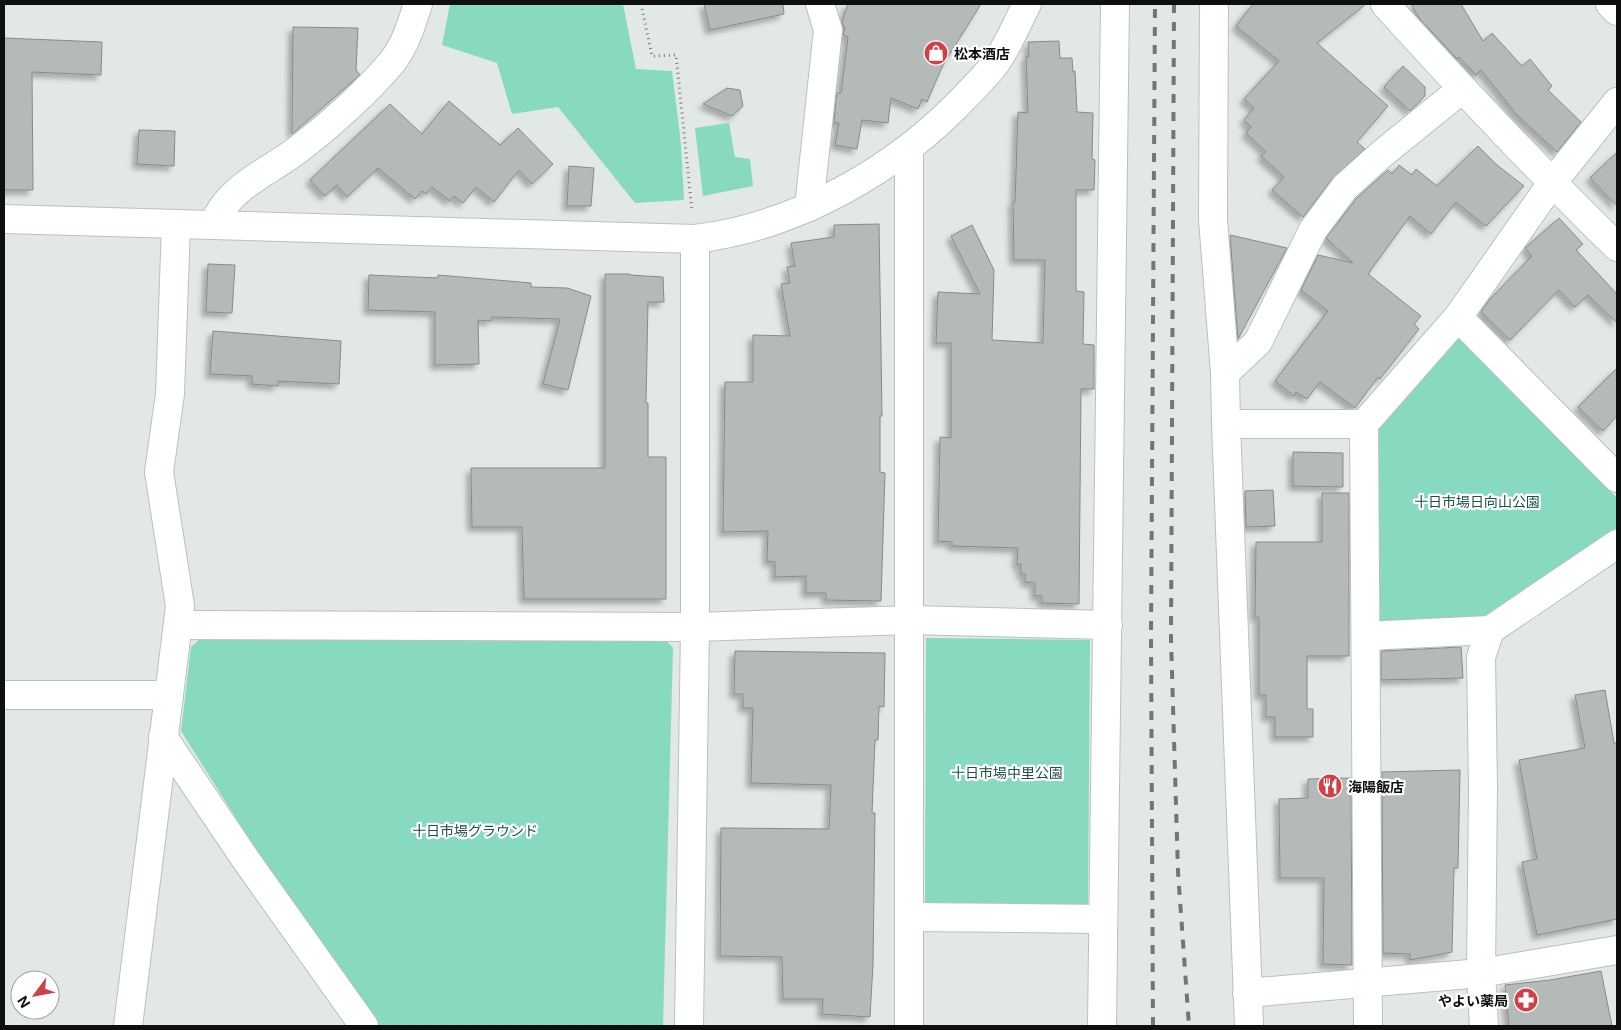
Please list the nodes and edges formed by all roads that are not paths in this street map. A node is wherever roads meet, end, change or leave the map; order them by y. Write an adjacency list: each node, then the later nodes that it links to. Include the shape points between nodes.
1 (418, 4): 16 (street, via 412,26 392,62 300,148 241,189 223,206)
2 (820, 4): 13 (street, via 828,30)
3 (1027, 4): 11 (street, via 995,64 954,109)
4 (1115, 4): 26 (street)
5 (1214, 4): 20 (street, via 1213,219)
6 (1385, 4): 9 (street)
7 (1610, 4): 8 (street)
8 (1617, 11)
9 (1462, 89): 12 (street); 20 (street, via 1345,187 1313,230 1258,342)
10 (1617, 102): 12 (street)
11 (909, 149): 13 (street); 25 (street)
12 (1552, 183): 18 (street); 19 (street)
13 (809, 207): 17 (street, via 723,235)
14 (4, 219): 15 (street)
15 (176, 224): 16 (street); 27 (street, via 170,394 158,472 180,606)
16 (214, 224): 17 (street)
17 (695, 239): 28 (street)
18 (1617, 247)
19 (1458, 317): 22 (street); 23 (street)
20 (1225, 373): 21 (street)
21 (1226, 424): 22 (street); 39 (street)
22 (1364, 424): 30 (street)
23 (1617, 478)
24 (1617, 544): 29 (street)
25 (911, 620): 26 (street); 28 (street); 34 (street)
26 (1108, 625): 35 (street)
27 (179, 626): 28 (street); 32 (street)
28 (695, 627): 42 (street)
29 (1490, 630): 30 (street); 37 (street, via 1481,657)
30 (1366, 636): 38 (street)
31 (4, 695): 32 (street)
32 (169, 695): 33 (street)
33 (163, 737): 40 (street); 41 (street)
34 (911, 917): 35 (street); 43 (street)
35 (1102, 919): 44 (street)
36 (1617, 950): 37 (street)
37 (1481, 973): 38 (street); 47 (street)
38 (1366, 983): 39 (street); 46 (street)
39 (1247, 993): 45 (street)
40 (128, 1026)
41 (364, 1026)
42 (689, 1026)
43 (909, 1026)
44 (1102, 1026)
45 (1249, 1026)
46 (1368, 1026)
47 (1484, 1026)

